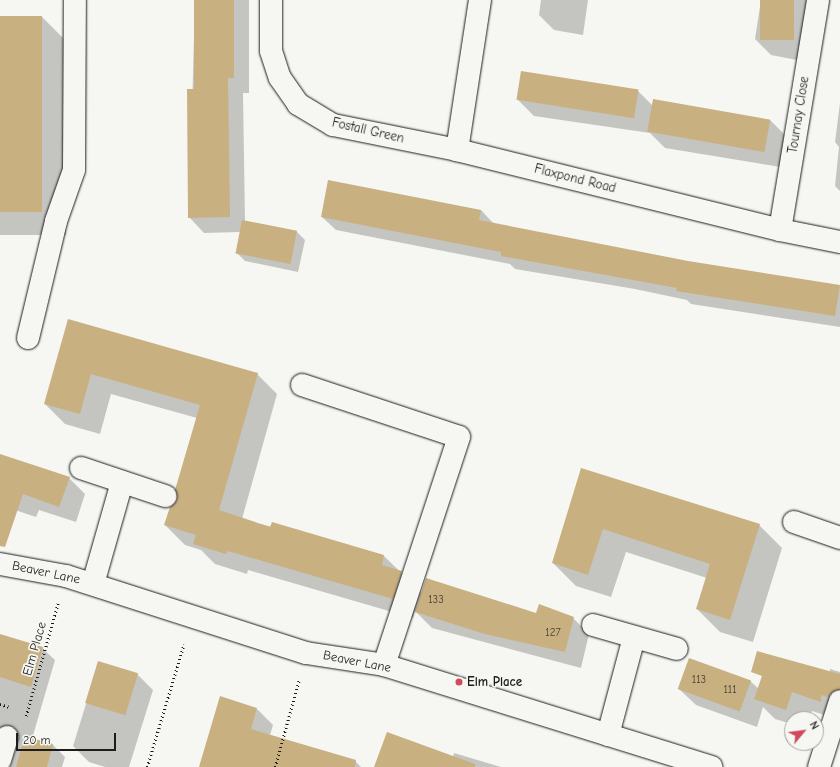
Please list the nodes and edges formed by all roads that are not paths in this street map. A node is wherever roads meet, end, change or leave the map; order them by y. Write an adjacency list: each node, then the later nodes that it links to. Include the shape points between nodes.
1 (75, 0): 8 (street, via 74,170 56,221)
2 (271, 0): 5 (street, Fostall Green, via 271,51 280,78 298,104 333,125)
3 (480, 0): 5 (street)
4 (818, 0): 6 (street, Tournay Close)
5 (458, 150): 6 (street, Flaxpond Road)
6 (780, 230): 7 (street, Flaxpond Road)
7 (840, 242)
8 (28, 338)
9 (302, 385): 20 (street, via 458,437)
10 (81, 468): 11 (street)
11 (122, 482): 12 (street); 16 (street)
12 (165, 496)
13 (794, 522): 14 (street)
14 (840, 538)
15 (0, 564): 16 (street, Beaver Lane, via 66,576)
16 (93, 584): 20 (street, Beaver Lane, via 306,653)
17 (593, 625): 18 (street)
18 (634, 637): 19 (street); 22 (street)
19 (677, 649)
20 (384, 665): 22 (street, Beaver Lane)
21 (840, 701): 26 (street)
22 (608, 735): 25 (street, Beaver Lane)
23 (7, 737): 24 (street)
24 (0, 760)
25 (712, 767)
26 (819, 767)

